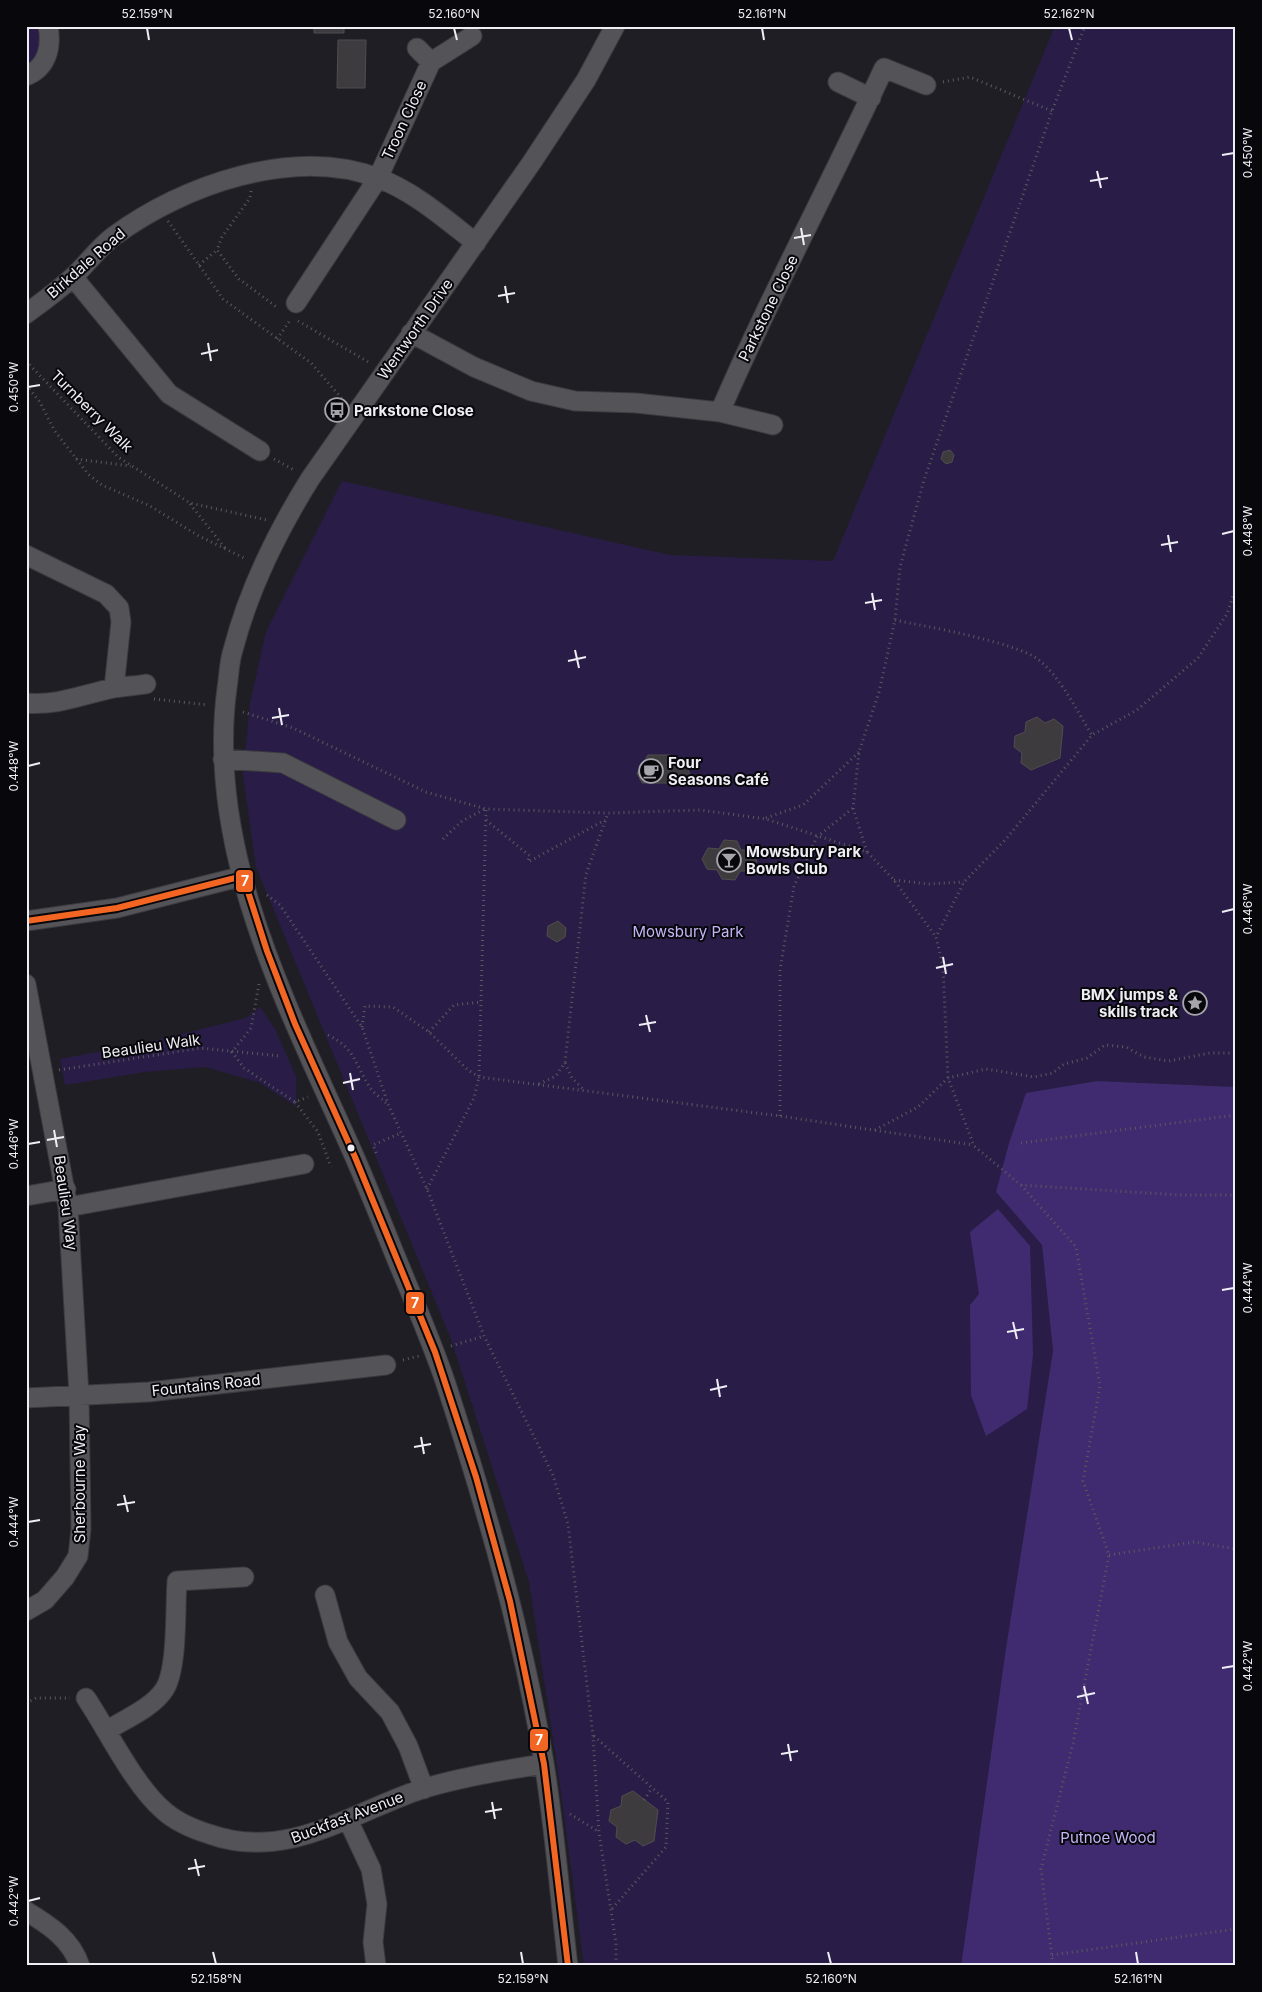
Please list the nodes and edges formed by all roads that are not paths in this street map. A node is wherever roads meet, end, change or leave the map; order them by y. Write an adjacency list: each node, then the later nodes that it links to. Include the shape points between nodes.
1 (48, 26): 6 (street, via 50,42 45,62)
2 (615, 26): 11 (street, Wentworth Drive, via 586,80)
3 (472, 36): 5 (street, Troon Close)
4 (417, 48): 5 (street, Troon Close)
5 (431, 62): 10 (street, Troon Close)
6 (26, 76)
7 (838, 82): 9 (street)
8 (926, 85): 9 (street, Parkstone Close, via 884,68)
9 (870, 98): 16 (street, Parkstone Close, via 755,330)
10 (378, 178): 11 (street, Birkdale Road, via 417,198); 12 (street, Birkdale Road, via 325,166 275,169 226,180 158,206 112,237); 13 (street, Troon Close)
11 (476, 242): 15 (street, Wentworth Drive)
12 (73, 277): 14 (street, Birkdale Road); 18 (street, via 169,394)
13 (294, 310)
14 (26, 314)
15 (411, 334): 16 (street, via 474,367 531,391 575,401 636,403); 23 (street, Wentworth Drive, via 310,479 282,524 253,587 232,652 224,707)
16 (720, 412): 17 (street)
17 (773, 425)
18 (260, 451)
19 (26, 555): 21 (street, via 106,594 119,608 121,622)
20 (146, 684): 21 (street)
21 (114, 688): 22 (street, via 74,700)
22 (26, 703)
23 (222, 759): 24 (street, via 283,763); 25 (street, Wentworth Drive, via 228,816)
24 (396, 820)
25 (243, 876): 26 (street, via 117,908); 39 (street, Wentworth Drive, via 295,1024 355,1157 435,1352 476,1477 510,1601)
26 (26, 921)
27 (26, 984): 30 (street, Beaulieu Way)
28 (304, 1164): 30 (street)
29 (26, 1196): 30 (street)
30 (67, 1198): 32 (street, Beaulieu Way)
31 (386, 1365): 32 (street, Fountains Road, via 149,1392)
32 (79, 1394): 33 (street, Fountains Road); 36 (street, Sherbourne Way, via 81,1529 78,1556 45,1600)
33 (26, 1398)
34 (244, 1577): 38 (street, via 177,1581 172,1674 164,1691 152,1702)
35 (325, 1595): 40 (street, via 342,1649 358,1678 390,1712 408,1746)
36 (26, 1611)
37 (86, 1698): 38 (street, Buckfast Avenue)
38 (108, 1730): 41 (street, Buckfast Avenue, via 133,1773 163,1810 190,1828 229,1841 258,1843 293,1840)
39 (544, 1764): 40 (street, Buckfast Avenue, via 487,1773); 45 (street, Wentworth Drive)
40 (424, 1789): 41 (street, Buckfast Avenue)
41 (348, 1820): 44 (street, via 371,1868 377,1904 373,1942)
42 (26, 1911): 43 (street, via 52,1927 75,1952)
43 (80, 1966)
44 (376, 1966)
45 (568, 1966)

